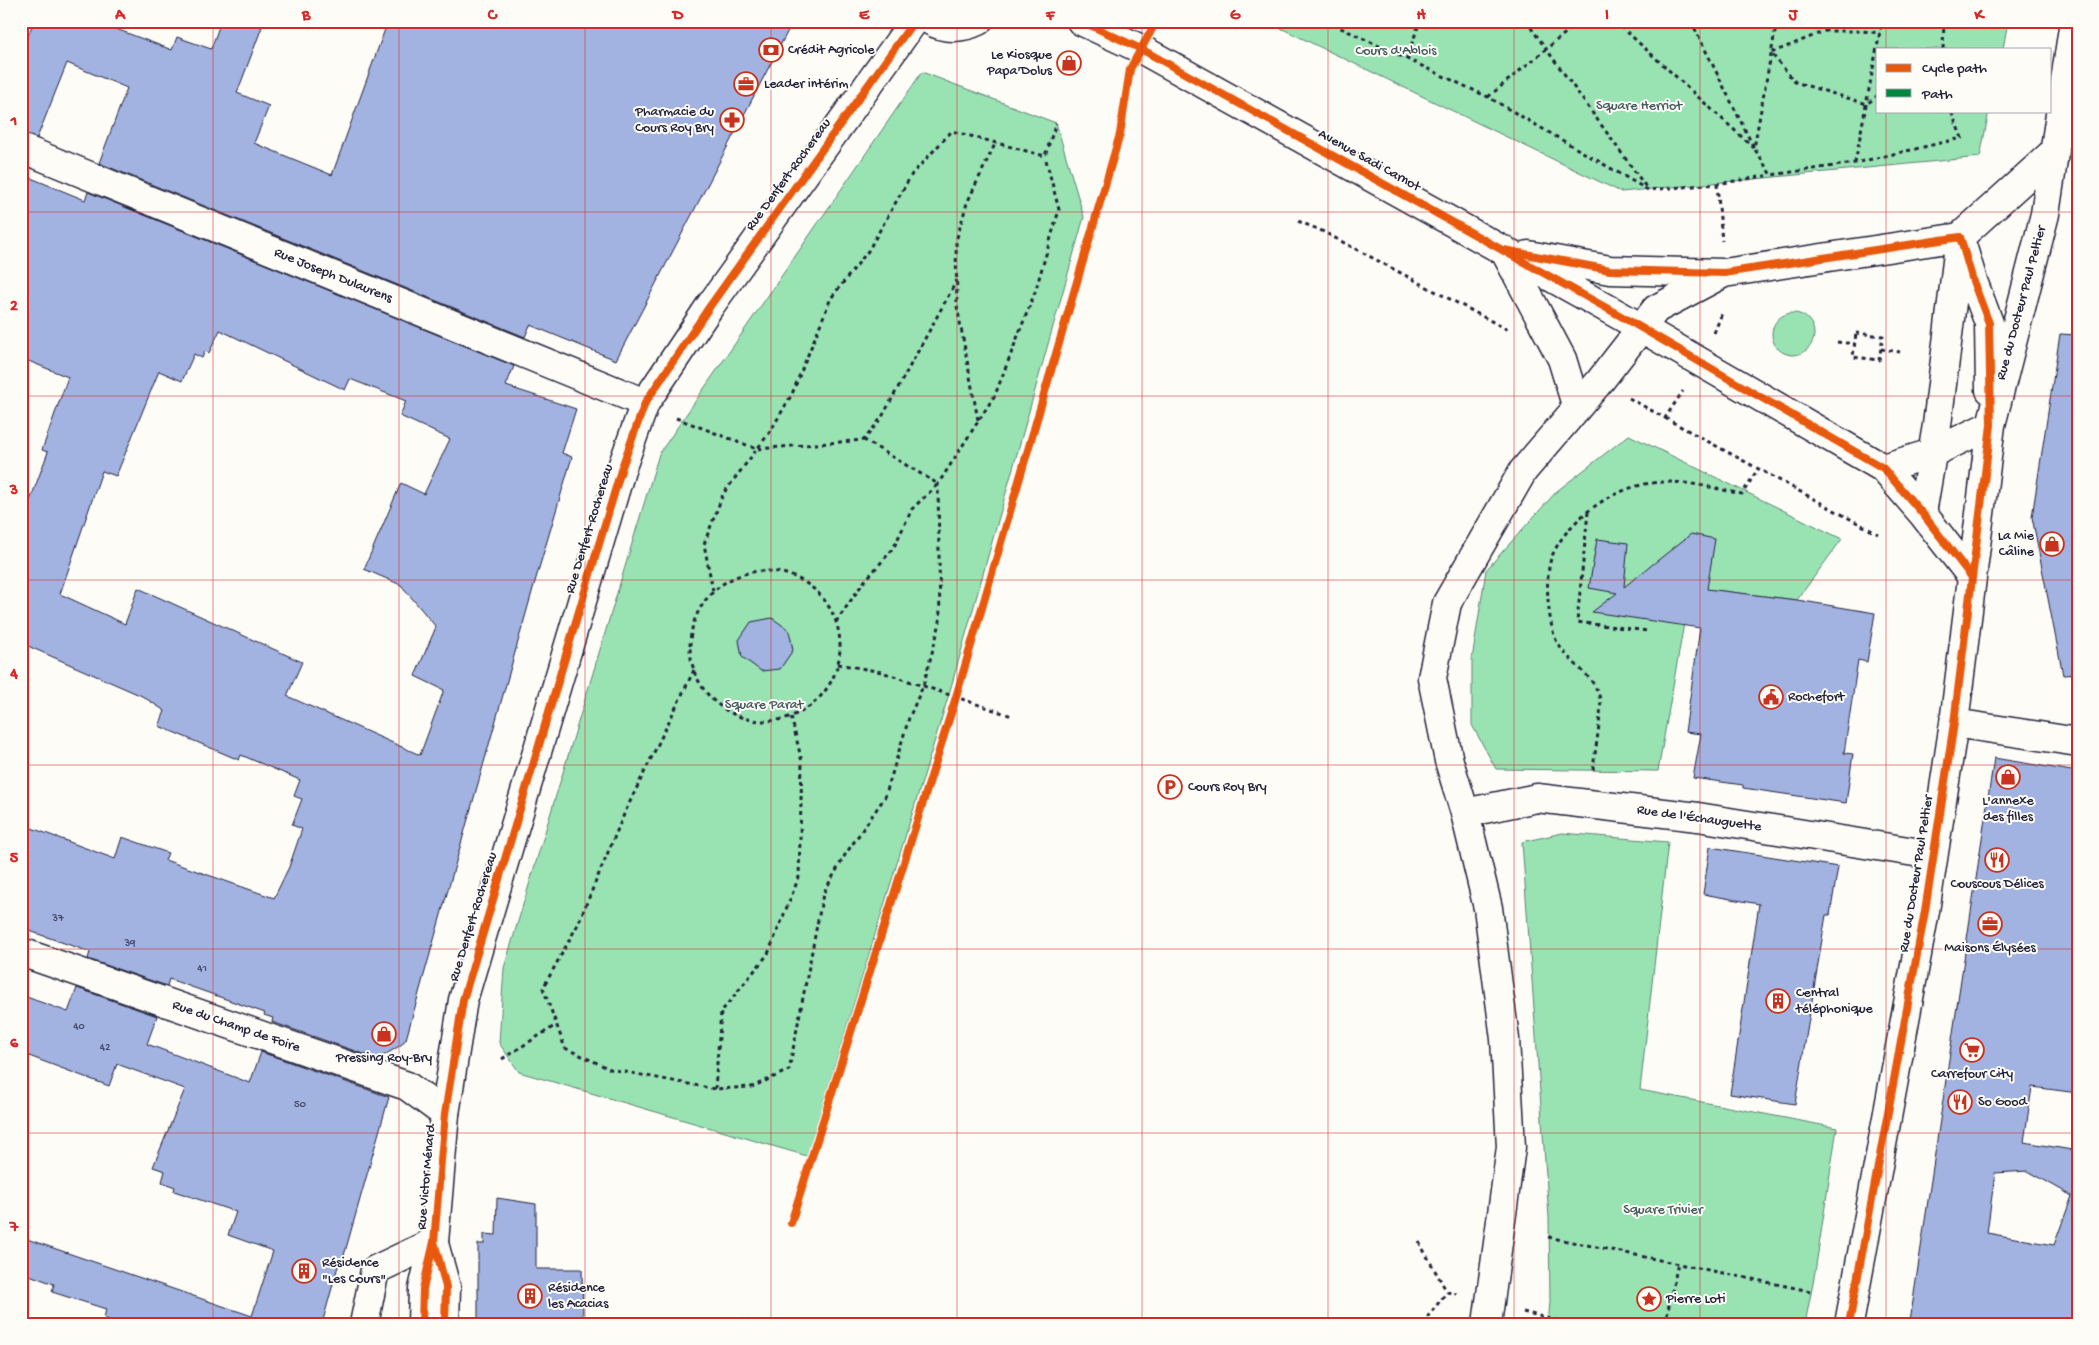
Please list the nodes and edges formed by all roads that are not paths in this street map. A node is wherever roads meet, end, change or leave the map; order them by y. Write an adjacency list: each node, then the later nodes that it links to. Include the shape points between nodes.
1 (914, 21): 12 (street, Rue Denfert-Rochereau, via 710,306)
2 (931, 21): 3 (street, via 952,27)
3 (978, 21)
4 (1081, 21): 9 (street, Avenue Sadi Carnot, via 1141,49)
5 (2074, 21): 7 (street, Rue du Docteur Paul Peltier)
6 (21, 148): 12 (street, Rue Joseph Dulaurens)
7 (2055, 151): 8 (street); 14 (street, Rue du Docteur Paul Peltier, via 2045,214)
8 (1960, 237): 10 (street); 14 (street, via 1989,322); 15 (street)
9 (1504, 250): 10 (street, via 1610,270); 11 (street, Avenue Sadi Carnot); 13 (street, via 1562,359)
10 (1724, 273): 11 (street, via 1656,309)
11 (1642, 329): 13 (street); 16 (street, Avenue Sadi Carnot)
12 (646, 403): 24 (street, Rue Denfert-Rochereau, via 622,467 463,1000)
13 (1577, 408): 21 (street, via 1523,471 1447,603 1432,678)
14 (1991, 425): 15 (street); 18 (street, Rue du Docteur Paul Peltier)
15 (1932, 453): 16 (street); 17 (street)
16 (1883, 468): 17 (street)
17 (1922, 513): 18 (street)
18 (1971, 576): 19 (street, Rue du Docteur Paul Peltier)
19 (1954, 723): 20 (street); 22 (street, Rue du Docteur Paul Peltier)
20 (2078, 742)
21 (1465, 813): 22 (street, Rue de l'Échauguette, via 1536,798 1698,817); 26 (street, via 1488,908 1505,1039 1511,1147)
22 (1933, 855): 30 (street, Rue du Docteur Paul Peltier)
23 (21, 952): 24 (street, Rue du Champ de Foire, via 407,1086)
24 (445, 1114): 25 (street, Rue Victor Ménard)
25 (434, 1242): 27 (street, via 375,1270); 28 (street, Rue Victor Ménard, via 423,1289); 29 (street, Rue Victor Ménard, via 446,1287)
26 (1489, 1313)
27 (364, 1324)
28 (422, 1324)
29 (445, 1324)
30 (1849, 1324)

